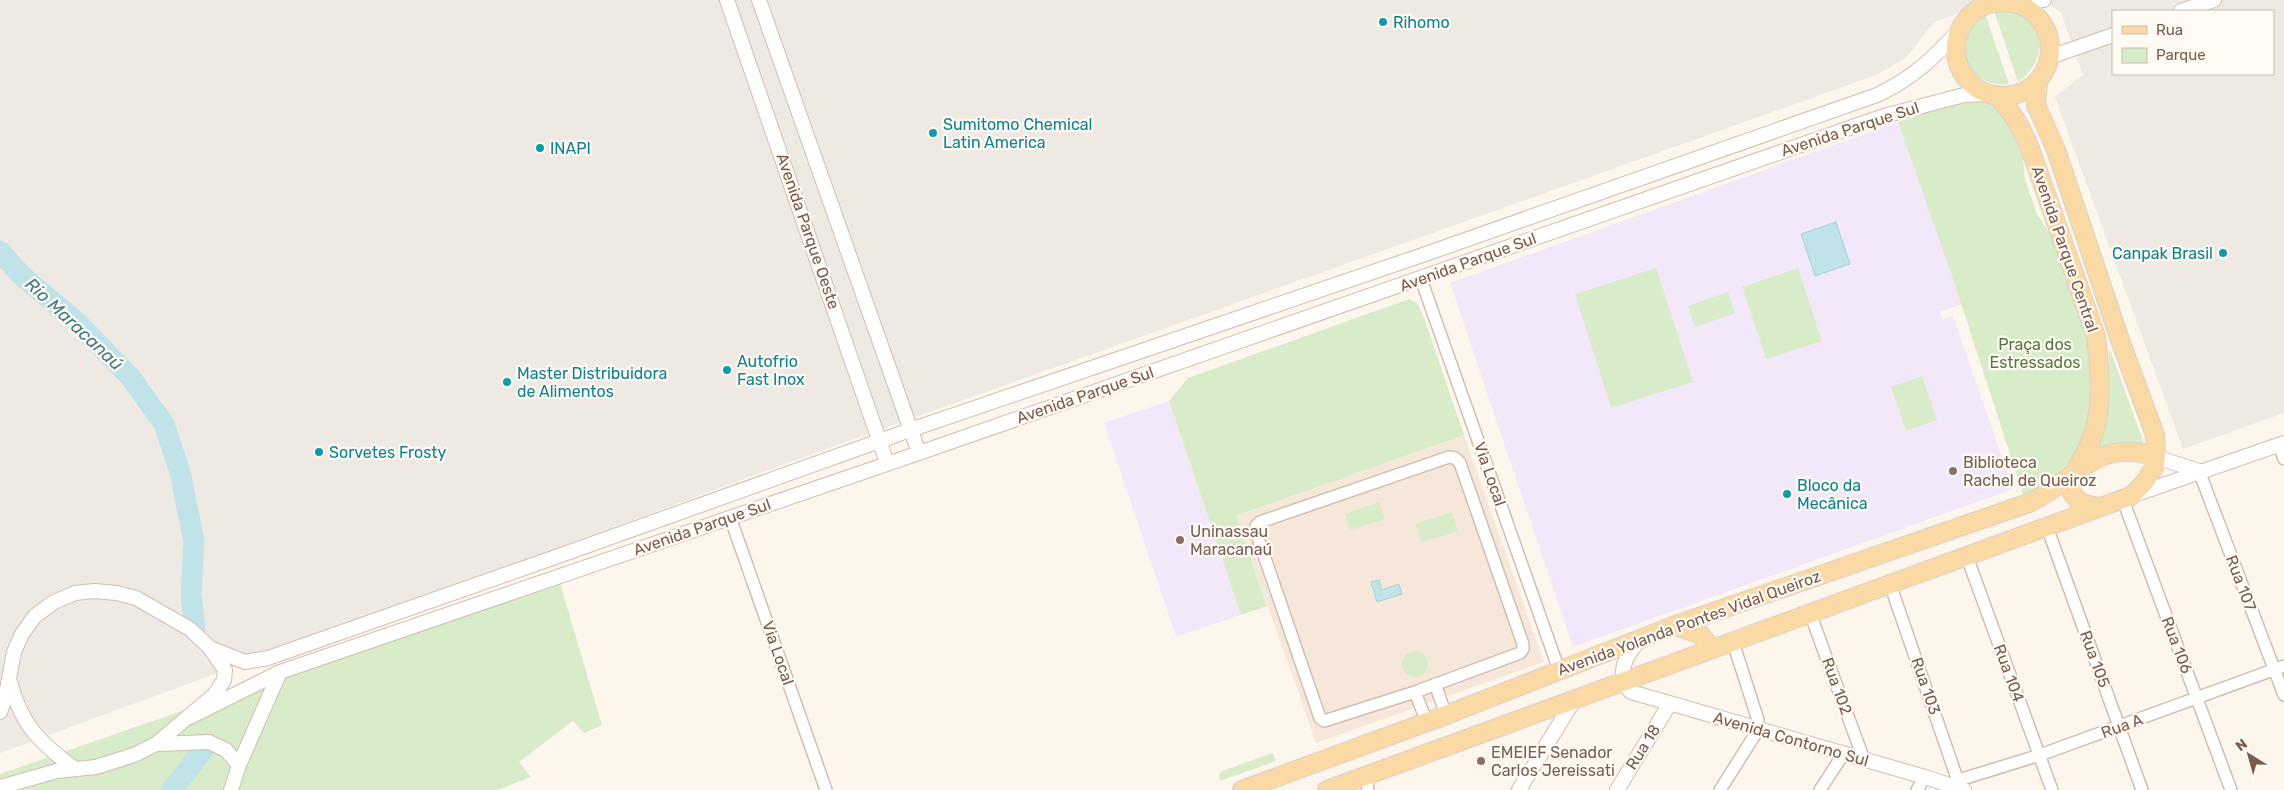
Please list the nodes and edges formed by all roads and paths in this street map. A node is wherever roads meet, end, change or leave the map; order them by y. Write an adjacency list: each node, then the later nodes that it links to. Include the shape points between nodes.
1 (727, 0): 15 (street, Avenida Parque Oeste)
2 (759, 0): 14 (street, Avenida Parque Oeste)
3 (1963, 0): 8 (main road)
4 (2044, 0): 6 (street)
5 (2214, 0): 7 (street)
6 (2012, 1): 8 (main road, via 1987,4); 10 (main road, via 2038,16 2046,28)
7 (2184, 10)
8 (1963, 24): 12 (main road, via 1956,48 1959,68 1971,84); 14 (street, Avenida Parque Sul, via 1917,73 1877,96)
9 (2112, 35): 10 (street)
10 (2050, 57): 11 (main road)
11 (2038, 81): 12 (main road, via 2018,94); 18 (main road, Avenida Parque Central, via 2036,105 2056,150 2155,435)
12 (1992, 95): 13 (street, Avenida Parque Sul, via 1964,95 1884,116); 21 (main road, Avenida Parque Central, via 2010,110 2024,133 2096,336 2098,414 2090,444)
13 (1421, 279): 17 (street, Avenida Parque Sul); 36 (street, Via Local)
14 (910, 430): 15 (street, Avenida Parque Sul); 17 (street, Avenida Parque Oeste)
15 (881, 441): 20 (street, Avenida Parque Oeste); 33 (street, Avenida Parque Sul, via 268,658 245,662)
16 (2281, 444): 19 (street); 22 (street)
17 (919, 453): 20 (street, Avenida Parque Sul)
18 (2156, 457): 21 (main road, via 2137,451 2113,453); 22 (street); 23 (main road, via 2150,474)
19 (2284, 459)
20 (888, 463): 25 (street, Avenida Parque Sul)
21 (2075, 471): 24 (main road, Avenida Parque Central, via 2070,488 2075,498 2090,506); 30 (main road, Avenida Yolanda Pontes Vidal Queiroz, via 2051,491 2026,504)
22 (2199, 471): 23 (street); 35 (street, Rua 107)
23 (2127, 498): 24 (main road, Avenida Yolanda Pontes Vidal Queiroz); 43 (street, Rua 106)
24 (2102, 507): 26 (main road, Avenida Yolanda Pontes Vidal Queiroz)
25 (730, 517): 37 (street, Avenida Parque Sul); 63 (street, Via Local)
26 (2047, 528): 27 (main road, Avenida Yolanda Pontes Vidal Queiroz); 50 (street, Rua 105)
27 (1967, 557): 28 (main road, Avenida Yolanda Pontes Vidal Queiroz); 54 (street, Rua 104)
28 (1890, 584): 29 (main road, Avenida Yolanda Pontes Vidal Queiroz); 60 (street, Rua 103)
29 (1810, 613): 32 (main road, Avenida Yolanda Pontes Vidal Queiroz); 55 (street, Rua 102)
30 (1673, 626): 31 (main road, Avenida Yolanda Pontes Vidal Queiroz); 34 (main road, via 1700,634)
31 (1647, 635): 36 (main road, Avenida Yolanda Pontes Vidal Queiroz); 39 (street, via 1634,646 1625,661)
32 (1733, 642): 34 (main road, Avenida Yolanda Pontes Vidal Queiroz); 51 (street, via 1756,712)
33 (210, 648): 38 (street, Avenida Parque Sul, via 190,629 136,598 94,591 75,593 34,616 14,652); 48 (street, Avenida Parque Sul, via 224,670 224,680 215,694)
34 (1712, 649): 39 (main road, Avenida Yolanda Pontes Vidal Queiroz)
35 (2279, 668): 42 (street, Rua 107); 43 (street, Rua A)
36 (1559, 670): 47 (main road, Avenida Yolanda Pontes Vidal Queiroz)
37 (280, 672): 48 (street, Avenida Parque Sul); 56 (street)
38 (9, 676): 46 (street, Avenida Parque Sul); 57 (street, via 17,707 29,727 46,747)
39 (1624, 681): 44 (main road, Avenida Yolanda Pontes Vidal Queiroz); 45 (street, Avenida Contorno Sul, via 1630,692)
40 (1434, 684): 41 (street); 41 (street, via 1520,653 1523,649 1456,458 1450,457 1260,522 1256,532 1320,718 1328,721); 47 (street)
41 (1415, 692): 49 (street)
42 (2284, 696)
43 (2197, 698): 50 (street, Rua A); 73 (street, Rua 106)
44 (1574, 700): 59 (main road, Avenida Yolanda Pontes Vidal Queiroz); 66 (street)
45 (1669, 705): 51 (street, Avenida Contorno Sul); 67 (street, Rua 18)
46 (0, 712)
47 (1446, 715): 49 (main road, Avenida Yolanda Pontes Vidal Queiroz)
48 (190, 717): 52 (street, Avenida Parque Sul)
49 (1426, 723): 64 (main road, Avenida Yolanda Pontes Vidal Queiroz)
50 (2120, 727): 54 (street, Rua A); 72 (street, Rua 105)
51 (1758, 730): 53 (street, Avenida Contorno Sul); 68 (street)
52 (156, 744): 56 (street, via 209,742 226,750); 57 (street, Avenida Parque Sul, via 96,767)
53 (1844, 753): 55 (street, Avenida Contorno Sul); 69 (street)
54 (2040, 756): 60 (street, Rua A); 71 (street, Rua 104)
55 (1864, 760): 58 (street, Avenida Contorno Sul)
56 (239, 765): 62 (street)
57 (75, 769): 61 (street, Avenida Parque Sul)
58 (1925, 777): 60 (street, Avenida Contorno Sul); 70 (street)
59 (1367, 783): 65 (main road, Avenida Yolanda Pontes Vidal Queiroz)
60 (1961, 786)
61 (0, 787)
62 (231, 790)
63 (826, 790)
64 (1242, 790)
65 (1327, 790)
66 (1518, 790)
67 (1617, 790)
68 (1720, 790)
69 (1820, 790)
70 (1917, 790)
71 (2052, 790)
72 (2142, 790)
73 (2231, 790)

